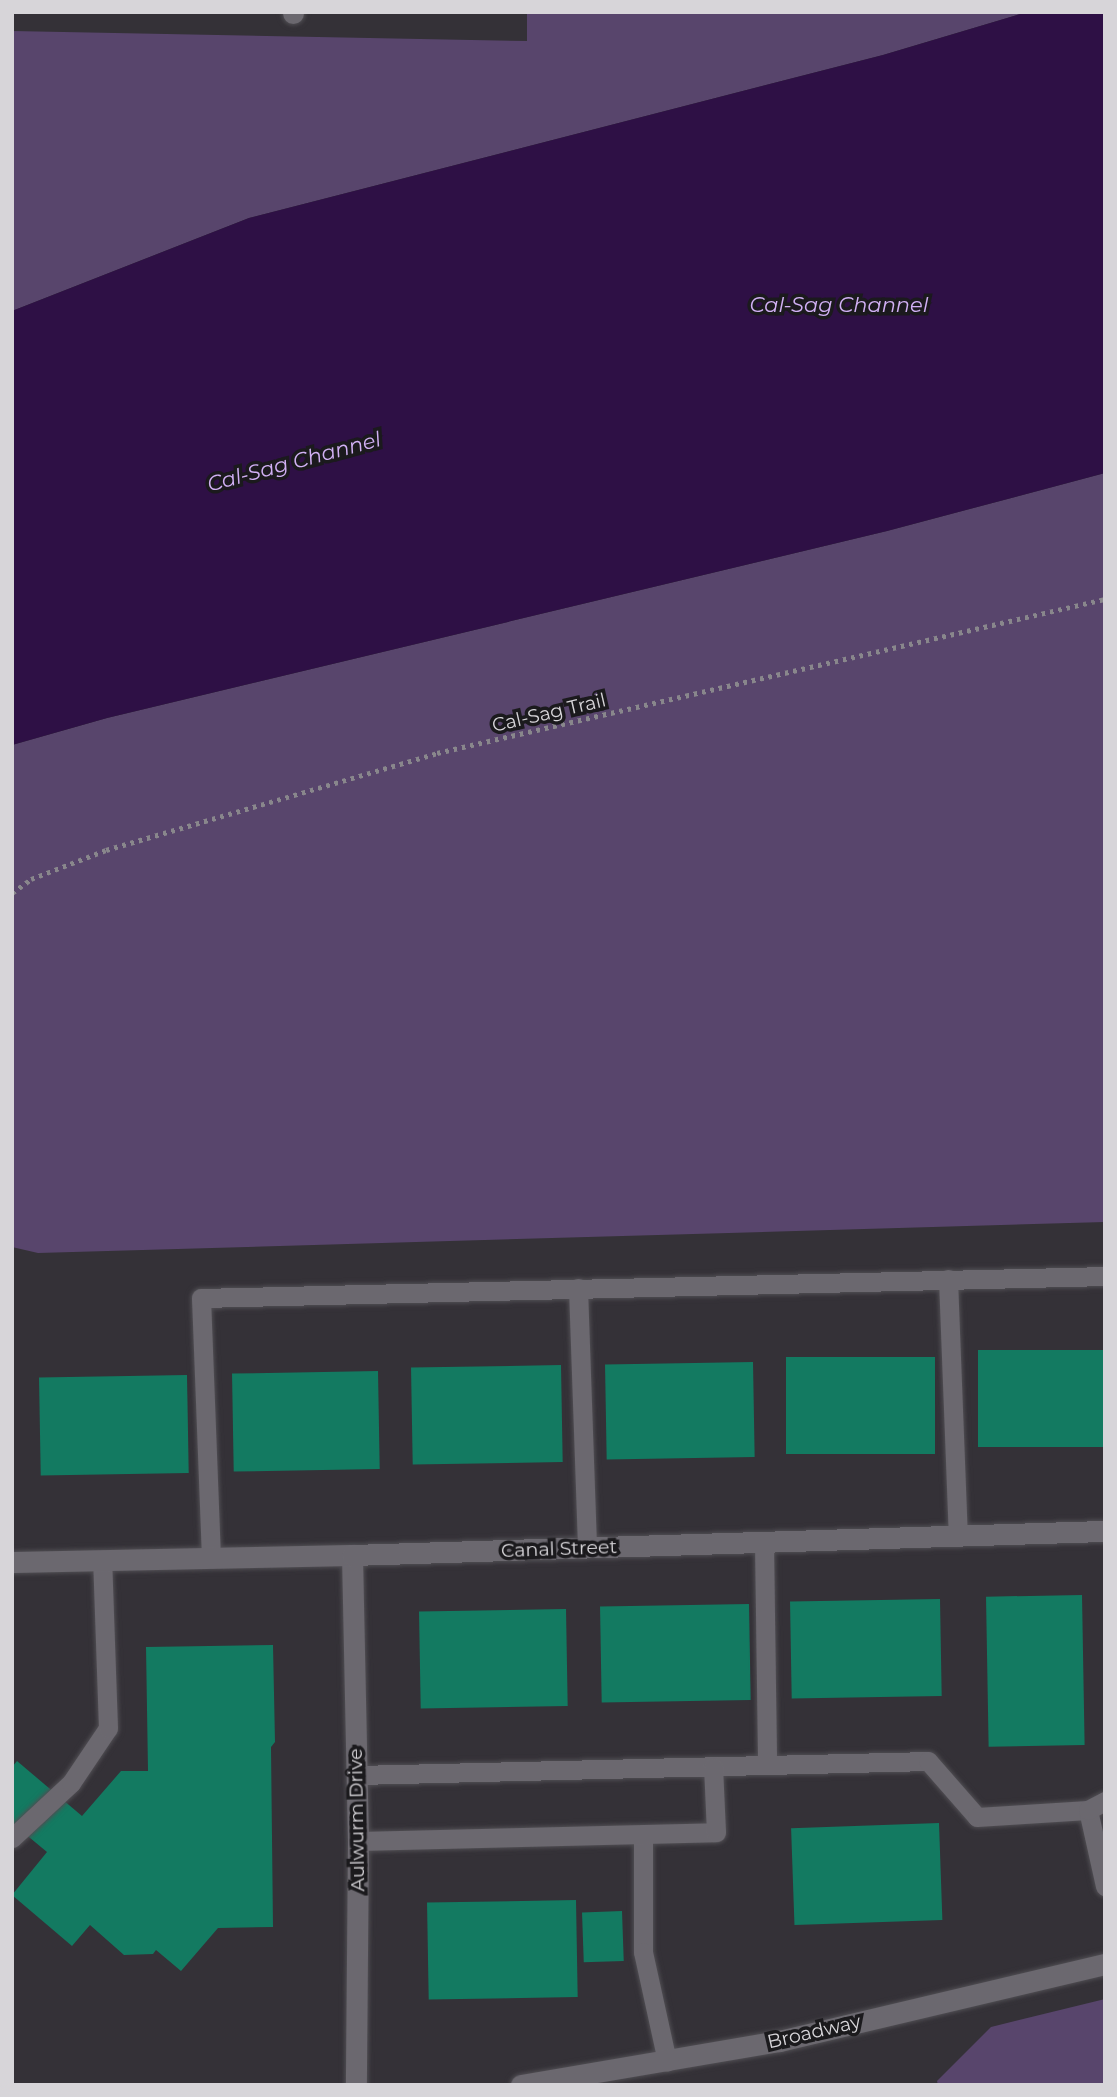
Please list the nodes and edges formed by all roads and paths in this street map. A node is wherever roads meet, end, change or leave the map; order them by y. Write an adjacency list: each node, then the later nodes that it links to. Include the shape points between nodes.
1 (1105, 599): 2 (path, Cal-Sag Trail, via 437,753 106,850 31,879)
2 (12, 893)
3 (1105, 1276): 4 (lane)
4 (948, 1279): 5 (lane); 7 (lane)
5 (578, 1289): 9 (lane); 11 (lane, via 201,1298)
6 (1105, 1531): 7 (street, Canal Street)
7 (958, 1536): 8 (street, Canal Street)
8 (764, 1542): 9 (street, Canal Street); 14 (lane)
9 (587, 1548): 10 (street, Canal Street)
10 (352, 1555): 11 (street, Canal Street); 16 (street, Aulwurm Drive)
11 (211, 1558): 12 (street, Canal Street)
12 (102, 1560): 13 (street, Canal Street); 19 (lane, via 108,1728 71,1783)
13 (12, 1562)
14 (767, 1765): 15 (lane); 17 (lane, via 928,1761 977,1817)
15 (713, 1767): 16 (lane); 18 (lane, via 716,1832)
16 (357, 1775): 20 (street, Aulwurm Drive)
17 (1097, 1805): 21 (lane)
18 (643, 1835): 20 (lane); 23 (lane, via 643,1952)
19 (12, 1838)
20 (358, 1841): 24 (street, Aulwurm Drive)
21 (1105, 1886)
22 (1105, 1964): 23 (street, Broadway, via 779,2040)
23 (667, 2061): 25 (street, Broadway)
24 (356, 2085)
25 (521, 2085)

